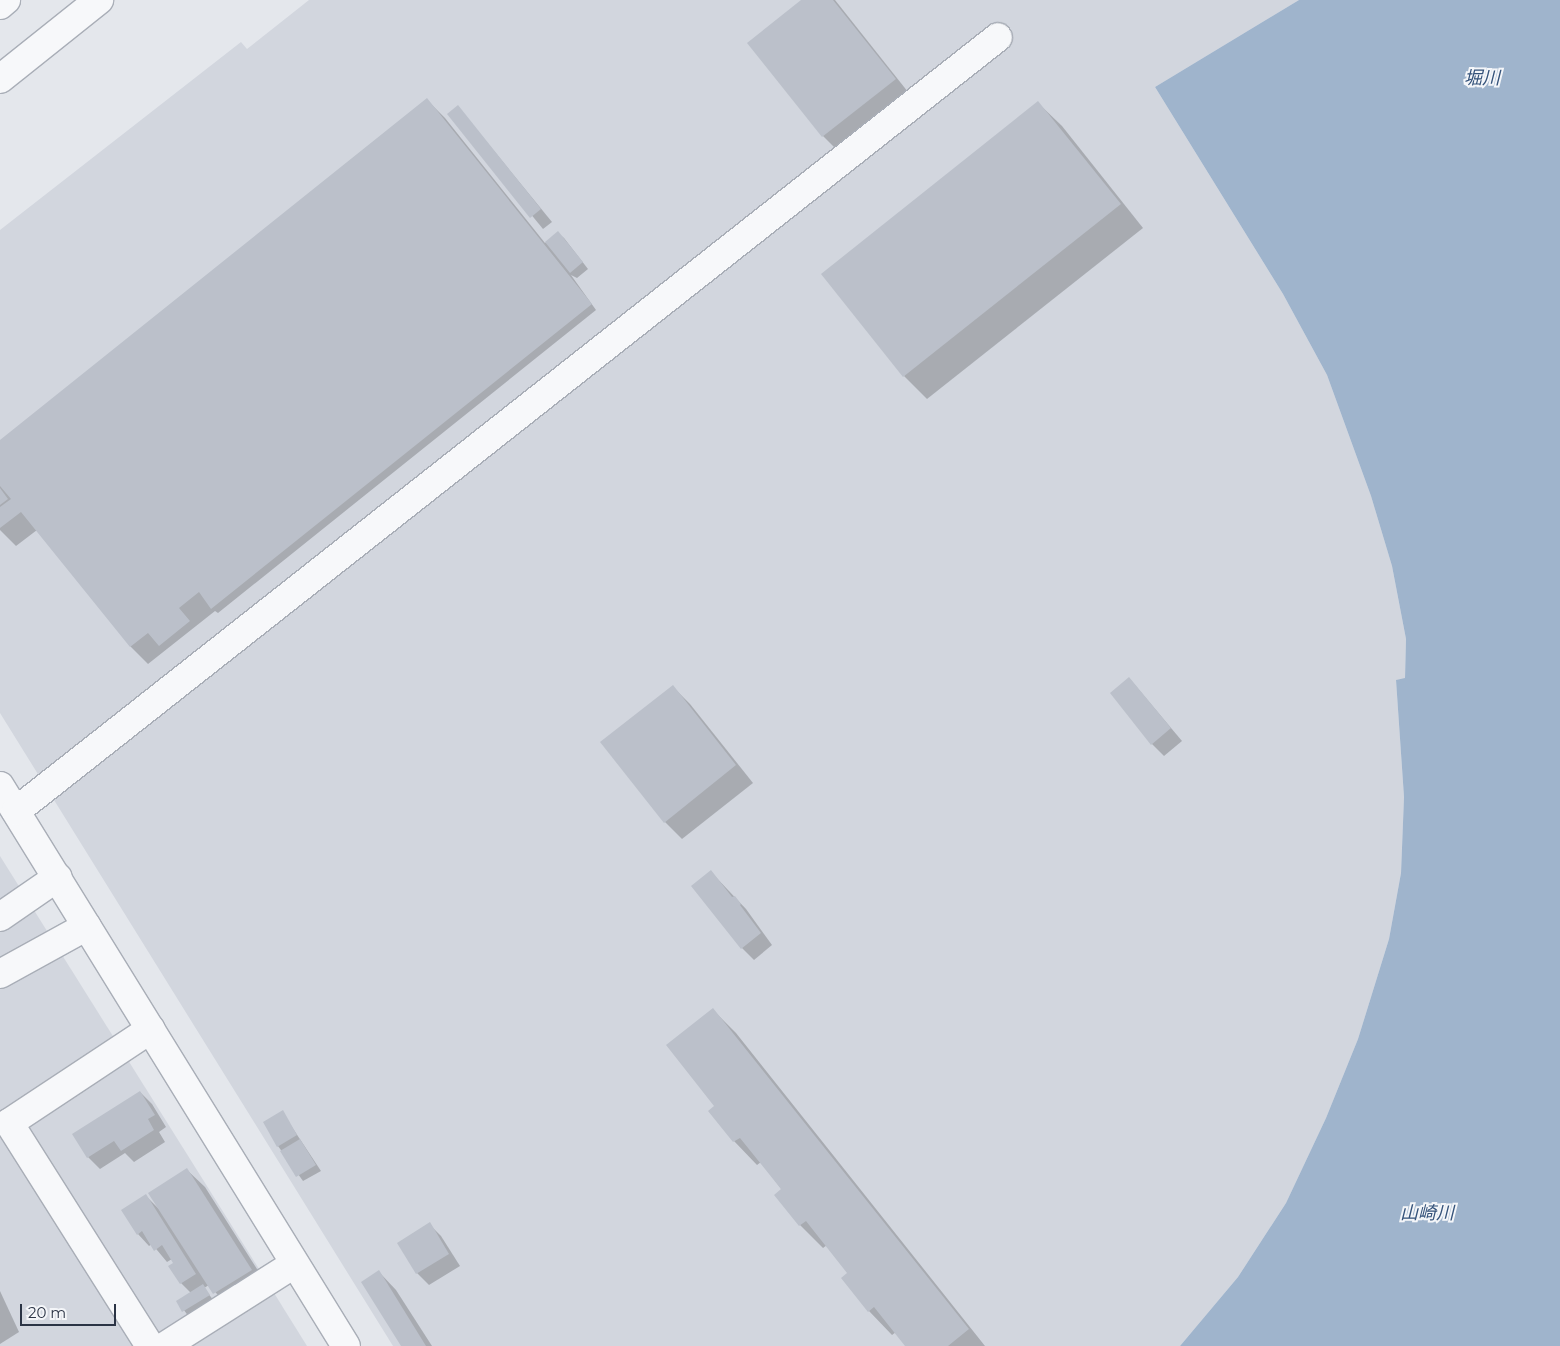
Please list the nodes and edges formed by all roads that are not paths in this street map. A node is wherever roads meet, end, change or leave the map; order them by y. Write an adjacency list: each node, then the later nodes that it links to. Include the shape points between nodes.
1 (6, 0): 3 (street)
2 (99, 0): 5 (street)
3 (0, 5)
4 (998, 37): 7 (street)
5 (0, 79)
6 (0, 786): 7 (street)
7 (16, 811): 8 (street)
8 (58, 877): 9 (street); 10 (street)
9 (0, 917)
10 (87, 926): 11 (street); 12 (street)
11 (0, 974)
12 (150, 1029): 13 (street); 14 (street, via 9,1123)
13 (294, 1264): 15 (street); 16 (street)
14 (150, 1346)
15 (165, 1346)
16 (346, 1346)

